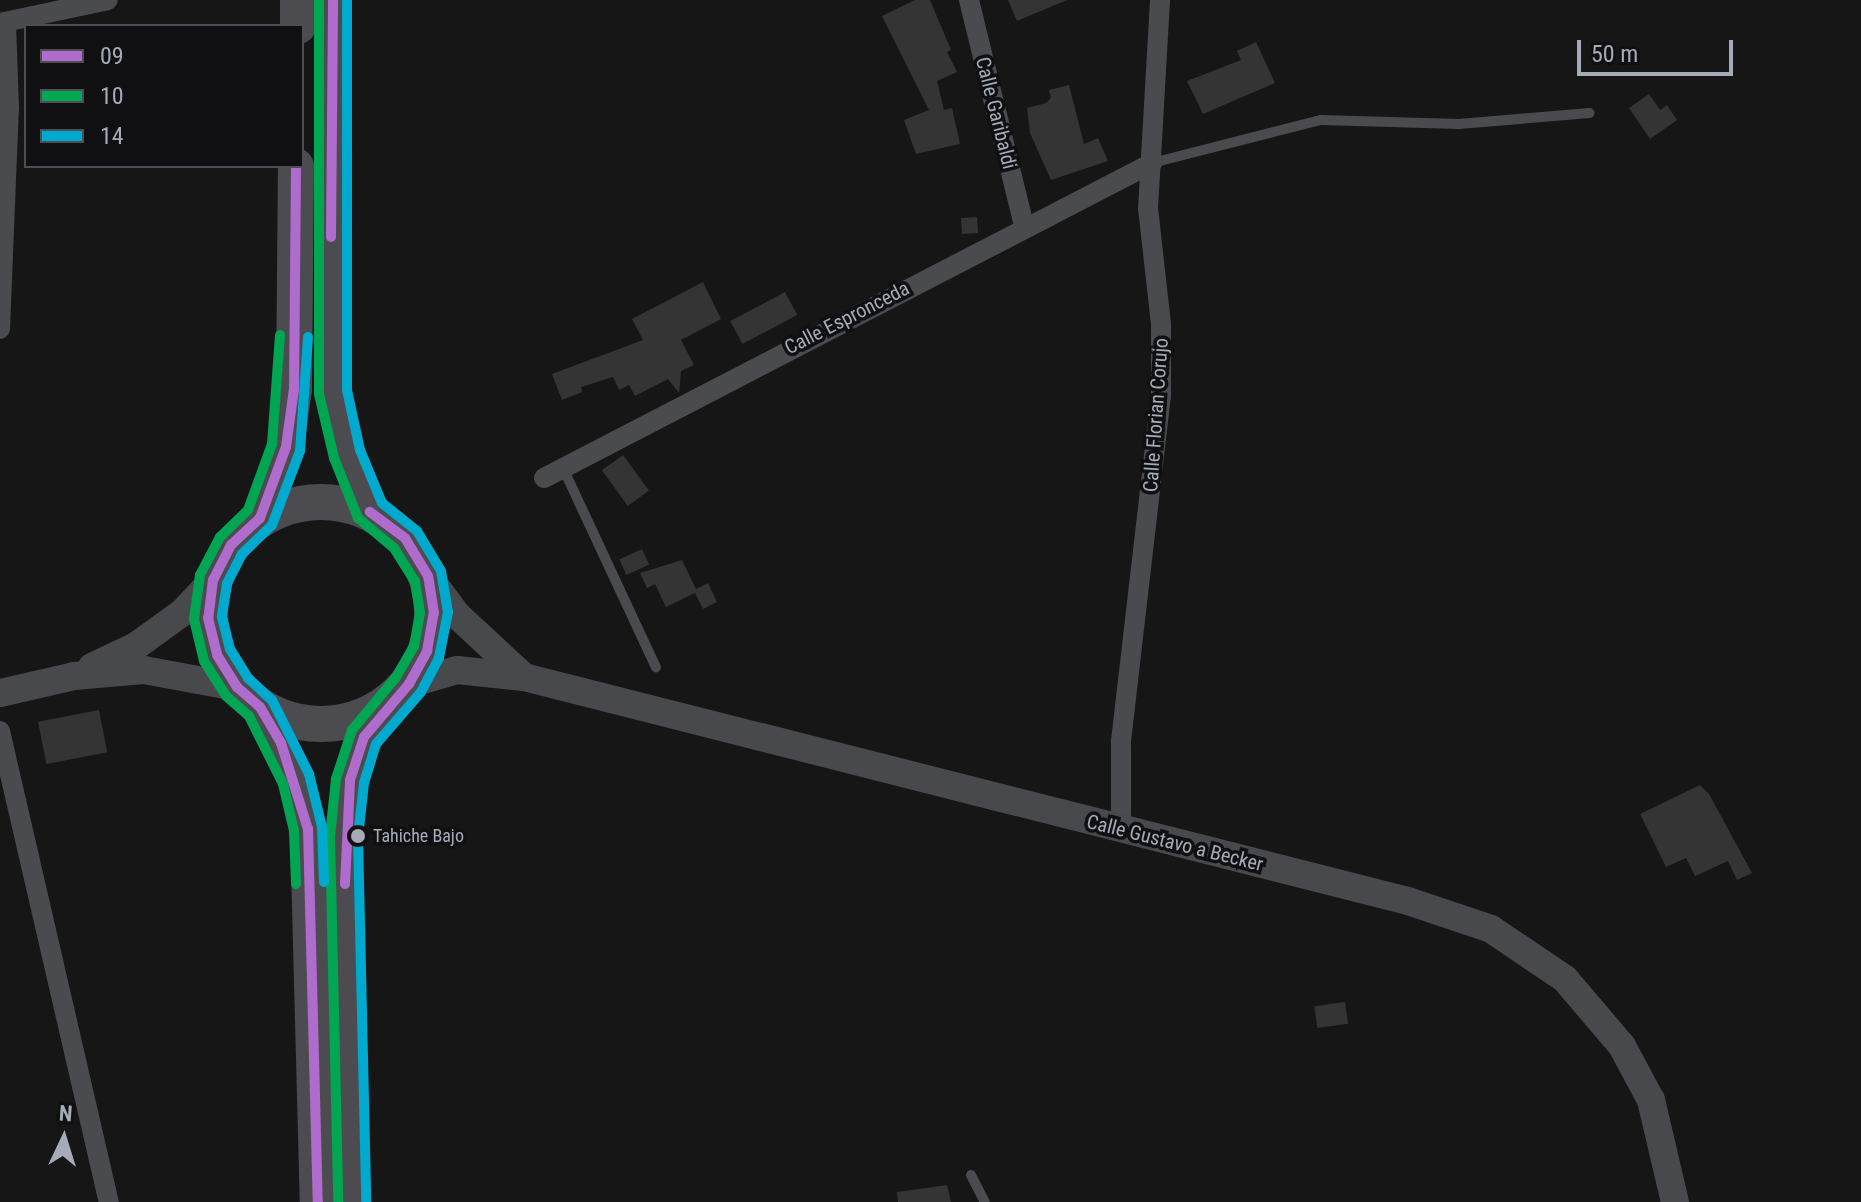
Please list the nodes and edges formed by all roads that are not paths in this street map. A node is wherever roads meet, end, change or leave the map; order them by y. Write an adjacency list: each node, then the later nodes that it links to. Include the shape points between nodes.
1 (108, 0): 6 (street)
2 (298, 0): 8 (highway)
3 (333, 0): 16 (highway, via 333,392 347,454)
4 (969, 0): 12 (street, Calle Garibaldi)
5 (1160, 0): 10 (street, Calle Florian Corujo)
6 (57, 5): 7 (street)
7 (3, 22): 13 (street, via 9,109)
8 (298, 24)
9 (1590, 113): 10 (lane, via 1459,124 1321,120)
10 (1152, 163): 12 (street, Calle Espronceda); 27 (street, Calle Florian Corujo, via 1148,209 1161,324 1161,396 1121,741)
11 (296, 168): 17 (highway, via 294,389 286,447)
12 (1024, 226): 14 (street, Calle Espronceda)
13 (0, 329)
14 (563, 468): 15 (street, Calle Espronceda); 20 (lane)
15 (544, 478)
16 (370, 512): 17 (highway, via 333,501); 18 (highway, via 405,538)
17 (260, 518): 19 (highway, via 231,545)
18 (428, 576): 22 (street, Calle Gustavo a Becker, via 457,615); 24 (highway, via 434,613 427,651)
19 (213, 580): 21 (street, via 183,612 136,646); 25 (highway, via 208,618 217,655)
20 (656, 667)
21 (74, 676): 23 (street); 25 (street, via 144,670)
22 (524, 677): 24 (street, Calle Gustavo a Becker, via 457,670); 27 (street, Calle Gustavo a Becker)
23 (0, 693)
24 (399, 693): 25 (highway, via 348,722 318,723 302,723); 31 (highway, via 364,737 350,780 344,836)
25 (248, 697): 30 (highway, via 296,779 308,829)
26 (0, 731): 29 (street)
27 (1121, 829): 33 (street, Calle Gustavo a Becker, via 1452,914 1491,929 1547,964 1582,995 1630,1059 1651,1100)
28 (971, 1175): 32 (lane)
29 (109, 1202)
30 (318, 1202)
31 (352, 1202)
32 (985, 1202)
33 (1675, 1202)

